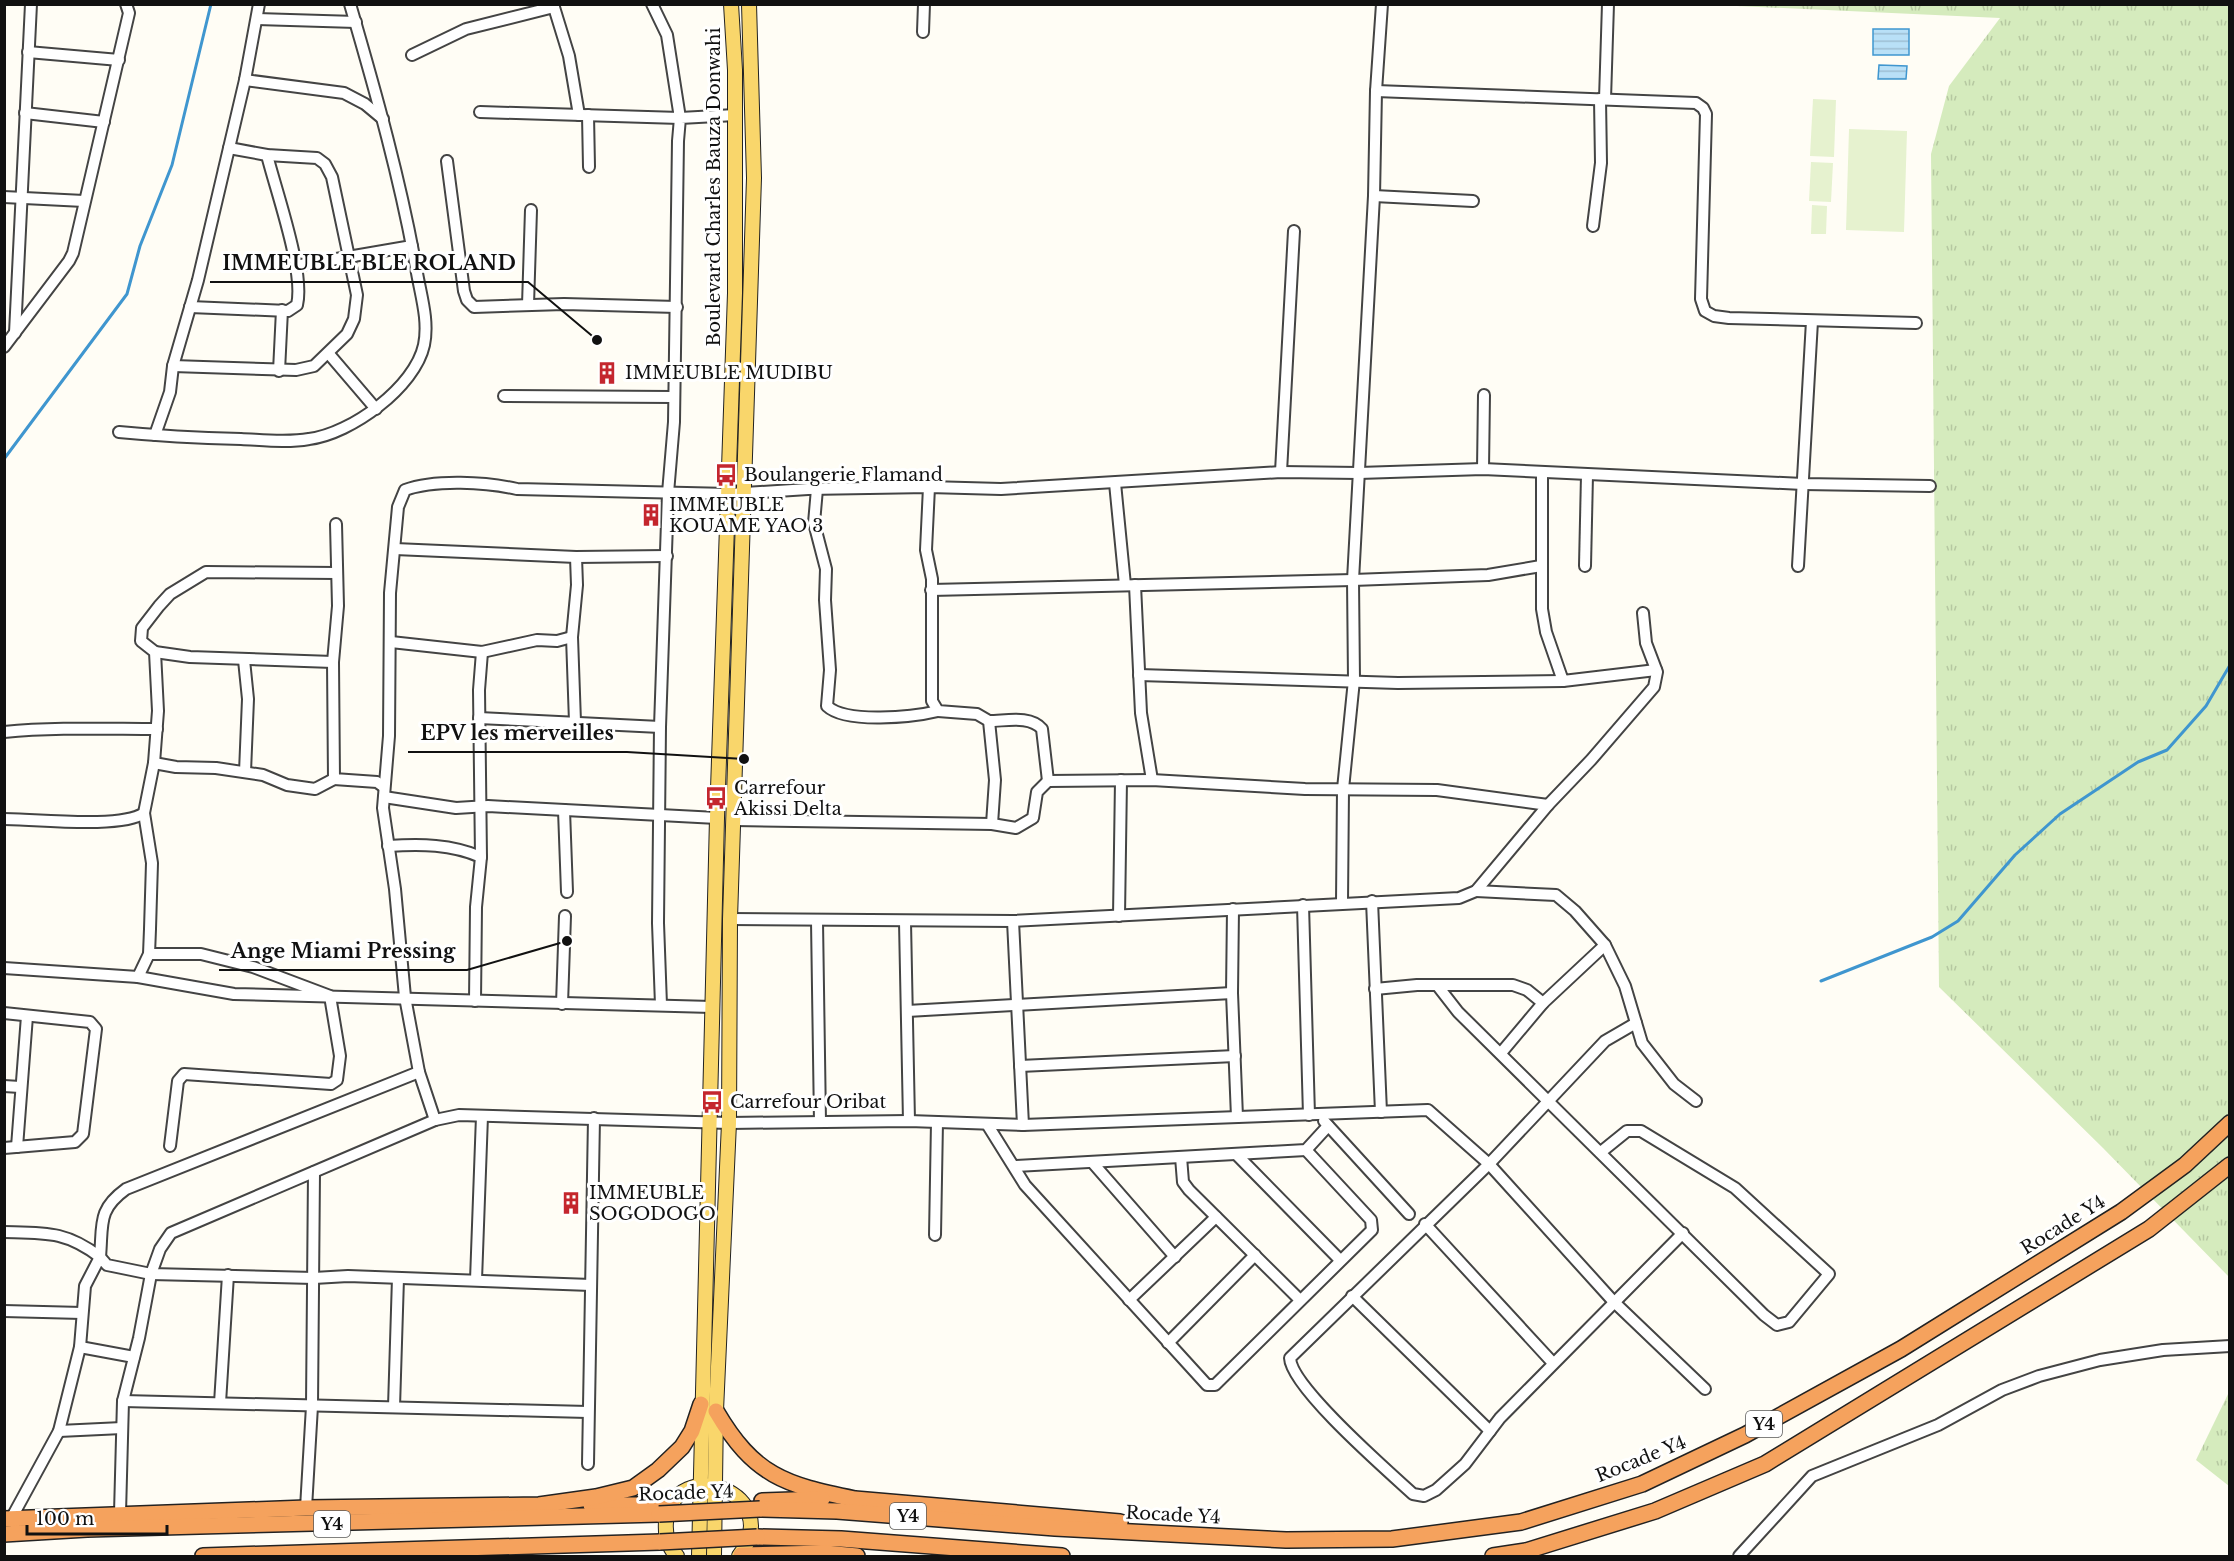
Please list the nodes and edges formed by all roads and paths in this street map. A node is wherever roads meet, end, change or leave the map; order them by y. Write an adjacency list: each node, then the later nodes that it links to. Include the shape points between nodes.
1 (31, 4): 15 (street)
2 (126, 4): 17 (street, via 129,13)
3 (259, 4): 12 (street)
4 (350, 4): 13 (street)
5 (652, 4): 25 (street, via 666,35)
6 (731, 4): 24 (main road, Boulevard Charles Bauza Donwahi)
7 (749, 4): 71 (main road, Boulevard Charles Bauza Donwahi, via 755,140)
8 (924, 4): 14 (street)
9 (1382, 4): 19 (street)
10 (1608, 4): 20 (street)
11 (553, 6): 16 (street, via 466,29); 23 (street)
12 (257, 19): 13 (street); 18 (street)
13 (356, 22): 26 (street)
14 (923, 32)
15 (28, 52): 17 (street); 22 (street)
16 (412, 55)
17 (119, 60): 27 (street)
18 (245, 80): 26 (street, via 344,93); 28 (street)
19 (1376, 91): 20 (street); 32 (street)
20 (1603, 99): 38 (street, via 1601,163); 47 (street, via 1696,103 1706,114 1701,299 1705,311 1729,318)
21 (480, 112): 23 (street)
22 (25, 113): 27 (street); 34 (street)
23 (584, 115): 25 (street); 31 (street)
24 (735, 115): 25 (street); 72 (main road, Boulevard Charles Bauza Donwahi)
25 (680, 118): 44 (street)
26 (383, 120): 40 (street)
27 (104, 122): 35 (street)
28 (229, 148): 29 (street); 45 (street)
29 (267, 155): 41 (street, via 317,158 325,164 332,177); 42 (street)
30 (447, 161): 43 (street, via 453,226 467,300 474,307)
31 (589, 166)
32 (1374, 196): 36 (street); 62 (street)
33 (4, 197): 34 (street)
34 (21, 198): 35 (street); 49 (street)
35 (84, 201): 49 (street, via 69,261)
36 (1473, 201)
37 (531, 210): 43 (street)
38 (1593, 226)
39 (1294, 231): 61 (street)
40 (412, 246): 41 (street); 57 (street, via 426,327 423,347 412,368)
41 (349, 258): 42 (street); 51 (street, via 357,295 354,318 347,334)
42 (295, 266): 46 (street, via 297,305)
43 (528, 305): 44 (street)
44 (677, 307): 56 (street)
45 (190, 308): 46 (street); 52 (street)
46 (282, 310): 53 (street)
47 (1812, 321): 48 (street); 66 (street)
48 (1916, 323)
49 (15, 333): 50 (street)
50 (4, 347)
51 (329, 354): 53 (street, via 314,366); 57 (street)
52 (173, 366): 53 (street); 59 (street, via 170,392)
53 (279, 371)
54 (1484, 395): 60 (street)
55 (504, 396): 56 (street)
56 (674, 397): 70 (street)
57 (376, 409): 59 (street, via 311,439)
58 (119, 432): 59 (street)
59 (155, 435)
60 (1483, 468): 62 (street); 63 (street)
61 (1281, 472): 62 (street); 65 (street)
62 (1359, 473): 81 (street)
63 (1542, 473): 64 (street); 77 (street)
64 (1587, 475): 66 (street); 78 (street)
65 (1115, 483): 68 (street, via 1001,489); 82 (street)
66 (1803, 484): 67 (street); 79 (street)
67 (1930, 486)
68 (929, 487): 69 (street); 83 (street, via 926,550)
69 (817, 489): 71 (street); 95 (street, via 814,523 826,569 830,670 827,706 834,713 873,717 919,716)
70 (668, 493): 72 (street); 74 (street, via 517,489 490,483 419,485 400,496); 75 (street)
71 (745, 493): 72 (street); 117 (main road, Boulevard Charles Bauza Donwahi)
72 (729, 494): 115 (main road, Boulevard Charles Bauza Donwahi)
73 (336, 524): 80 (street)
74 (395, 549): 76 (street); 86 (street, via 390,593)
75 (667, 556): 76 (street); 99 (street)
76 (576, 557): 85 (street)
77 (1541, 566): 81 (street, via 1488,575); 94 (street, via 1546,632)
78 (1585, 566)
79 (1798, 566)
80 (336, 573): 87 (street, via 207,572 170,594 142,628 141,641); 90 (street, via 338,606)
81 (1353, 580): 82 (street); 93 (street)
82 (1130, 585): 83 (street); 92 (street)
83 (931, 590): 95 (street, via 932,701)
84 (1643, 613): 91 (street, via 1646,643)
85 (572, 637): 88 (street); 98 (street)
86 (391, 642): 88 (street); 109 (street)
87 (156, 652): 89 (street); 100 (street)
88 (482, 652): 96 (street)
89 (244, 660): 90 (street); 103 (street, via 248,699)
90 (333, 662): 104 (street)
91 (1656, 669): 94 (street); 110 (street, via 1654,687)
92 (1139, 675): 93 (street); 106 (street)
93 (1354, 680): 94 (street); 108 (street)
94 (1563, 681)
95 (938, 711): 97 (street, via 977,714)
96 (479, 718): 98 (street); 111 (street)
97 (989, 721): 107 (street, via 1037,723 1042,729); 118 (street, via 995,780)
98 (575, 722): 99 (street)
99 (660, 727): 114 (street)
100 (157, 729): 101 (street, via 46,727); 102 (street)
101 (4, 732)
102 (154, 763): 103 (street); 113 (street)
103 (246, 772): 104 (street, via 315,789)
104 (334, 779): 109 (street, via 377,782)
105 (1121, 780): 106 (street); 107 (street); 128 (street)
106 (1152, 780): 108 (street)
107 (1048, 781): 118 (street, via 1037,792 1033,818 1026,824 1016,828)
108 (1343, 789): 110 (street, via 1437,790); 124 (street)
109 (384, 792): 111 (street, via 456,808); 119 (street)
110 (1548, 805): 122 (street)
111 (482, 806): 112 (street); 120 (street)
112 (564, 810): 114 (street); 121 (street)
113 (144, 813): 116 (street, via 101,822); 134 (street, via 152,863)
114 (661, 814): 115 (street); 146 (street)
115 (717, 818): 147 (main road, Boulevard Charles Bauza Donwahi)
116 (4, 819)
117 (735, 820): 118 (street); 129 (main road, Boulevard Charles Bauza Donwahi)
118 (992, 824)
119 (388, 846): 120 (street, via 440,846); 141 (street)
120 (482, 857): 142 (street, via 475,919)
121 (567, 891)
122 (1476, 891): 123 (street, via 1459,898); 133 (street, via 1556,895)
123 (1372, 901): 124 (street); 138 (street)
124 (1342, 902): 125 (street)
125 (1303, 905): 126 (street); 161 (street)
126 (1233, 909): 128 (street); 139 (street)
127 (566, 916): 144 (street)
128 (1119, 916): 131 (street)
129 (730, 919): 130 (street); 170 (main road, Boulevard Charles Bauza Donwahi)
130 (816, 921): 132 (street); 168 (street)
131 (1013, 921): 132 (street); 145 (street)
132 (905, 922): 148 (street)
133 (1605, 945): 143 (street); 151 (street, via 1625,986)
134 (149, 954): 136 (street); 140 (street, via 201,954 253,967)
135 (4, 968): 136 (street)
136 (138, 977): 140 (street, via 234,994)
137 (1437, 985): 138 (street); 143 (street, via 1513,985); 152 (street, via 1458,1012)
138 (1375, 989): 160 (street)
139 (1233, 993): 145 (street); 153 (street)
140 (330, 996): 141 (street); 175 (street, via 339,1056 337,1080 331,1084 184,1074 178,1080)
141 (405, 998): 142 (street); 155 (street)
142 (475, 1001): 144 (street)
143 (1543, 1003): 152 (street)
144 (562, 1004): 146 (street)
145 (1016, 1004): 148 (street); 154 (street)
146 (661, 1005): 147 (street)
147 (712, 1007): 167 (main road, Boulevard Charles Bauza Donwahi)
148 (907, 1011): 166 (street)
149 (4, 1013): 150 (street)
150 (27, 1016): 157 (street); 176 (street, via 90,1022 96,1029 83,1134 75,1142)
151 (1636, 1023): 158 (street, via 1605,1041); 159 (street, via 1641,1043 1674,1084)
152 (1501, 1053): 158 (street)
153 (1235, 1056): 154 (street); 163 (street)
154 (1020, 1066): 173 (street)
155 (418, 1072): 165 (street); 194 (street, via 126,1190 104,1210)
156 (4, 1086): 157 (street)
157 (20, 1087): 176 (street)
158 (1549, 1100): 179 (street); 183 (street)
159 (1696, 1101)
160 (1381, 1112): 161 (street); 183 (street, via 1428,1110)
161 (1313, 1114): 163 (street); 174 (street)
162 (482, 1116): 164 (street); 165 (street); 201 (street)
163 (1237, 1117): 173 (street)
164 (594, 1118): 167 (street); 202 (street)
165 (435, 1120): 186 (street)
166 (909, 1121): 168 (street); 169 (street)
167 (710, 1122): 170 (street); 217 (main road, Boulevard Charles Bauza Donwahi)
168 (820, 1122): 170 (street)
169 (937, 1122): 172 (street); 192 (street)
170 (729, 1123): 220 (main road, Boulevard Charles Bauza Donwahi)
171 (2229, 1123): 236 (highway, Rocade Y4 / Y4, via 2185,1165 2121,1212 1911,1343 1745,1435 1641,1484 1521,1522 1416,1536 1286,1540)
172 (987, 1124): 173 (street); 185 (street)
173 (1023, 1125)
174 (1328, 1126): 178 (street); 187 (street)
175 (170, 1146)
176 (17, 1147): 177 (street)
177 (4, 1148)
178 (1306, 1150): 180 (street); 196 (street, via 1371,1220 1372,1230)
179 (1601, 1152): 191 (street); 191 (street, via 1627,1131 1641,1131 1735,1188 1829,1274 1789,1322 1777,1324)
180 (1236, 1154): 181 (street); 196 (street)
181 (1181, 1157): 182 (street); 188 (street, via 1183,1182)
182 (1092, 1162): 185 (street); 195 (street)
183 (1490, 1164): 189 (street); 206 (street)
184 (2229, 1165): 244 (highway, Y4, via 2149,1229 1766,1464 1655,1511 1526,1551)
185 (1015, 1166): 205 (street, via 1025,1185)
186 (314, 1172): 197 (street, via 171,1233); 199 (street)
187 (1409, 1214)
188 (1216, 1216): 193 (street); 195 (street)
189 (1425, 1224): 203 (street); 213 (street)
190 (4, 1232): 194 (street, via 73,1238)
191 (1683, 1233): 206 (street)
192 (935, 1235)
193 (1255, 1255): 204 (street); 209 (street)
194 (100, 1257): 197 (street, via 107,1265); 208 (street, via 85,1286)
195 (1175, 1257): 205 (street)
196 (1340, 1260): 204 (street)
197 (151, 1274): 198 (street); 212 (street)
198 (228, 1275): 199 (street); 216 (street)
199 (314, 1278): 200 (street); 218 (street)
200 (398, 1278): 201 (street); 219 (street)
201 (476, 1280): 202 (street)
202 (591, 1285): 221 (street)
203 (1352, 1296): 224 (street); 224 (street, via 1290,1358 1290,1366 1301,1383 1362,1447 1413,1494 1425,1496 1465,1464)
204 (1299, 1299): 209 (street, via 1215,1385 1206,1385)
205 (1129, 1300): 209 (street)
206 (1613, 1301): 213 (street); 214 (street)
207 (4, 1311): 208 (street)
208 (82, 1313): 211 (street)
209 (1168, 1342)
210 (2229, 1346): 245 (street, via 2163,1350 2100,1360 2002,1390 1938,1425 1812,1476)
211 (80, 1347): 212 (street); 223 (street)
212 (134, 1357): 215 (street)
213 (1553, 1363): 224 (street)
214 (1705, 1389)
215 (123, 1401): 216 (street); 222 (street)
216 (220, 1403): 218 (street)
217 (701, 1404): 227 (main road, Boulevard Charles Bauza Donwahi); 230 (highway, via 682,1447 633,1488)
218 (312, 1406): 219 (street); 231 (street)
219 (394, 1407): 221 (street)
220 (716, 1411): 226 (main road, Boulevard Charles Bauza Donwahi); 228 (highway, via 748,1456 768,1472 791,1484)
221 (588, 1412): 225 (street)
222 (122, 1428): 223 (street); 233 (street)
223 (59, 1431): 234 (street)
224 (1490, 1431)
225 (588, 1464)
226 (714, 1485): 227 (main road); 229 (main road, via 735,1494); 241 (main road, Boulevard Charles Bauza Donwahi)
227 (699, 1486): 232 (main road); 240 (main road, Boulevard Charles Bauza Donwahi)
228 (855, 1499): 229 (highway); 236 (highway, via 1075,1516)
229 (742, 1503): 237 (main road, via 751,1529)
230 (539, 1505): 231 (highway); 232 (highway)
231 (306, 1508): 233 (highway)
232 (665, 1509): 235 (highway, Rocade Y4 / Y4); 236 (highway, Rocade Y4 / Y4, bridge, via 837,1511); 239 (main road, via 668,1541)
233 (120, 1513): 234 (highway)
234 (8, 1519)
235 (4, 1534)
236 (1230, 1537)
237 (740, 1556): 242 (highway, via 825,1553)
238 (203, 1557): 243 (highway, Y4, bridge, via 757,1537 841,1539)
239 (677, 1557)
240 (699, 1557)
241 (714, 1557)
242 (857, 1557)
243 (1062, 1557)
244 (1493, 1557)
245 (1739, 1557)

